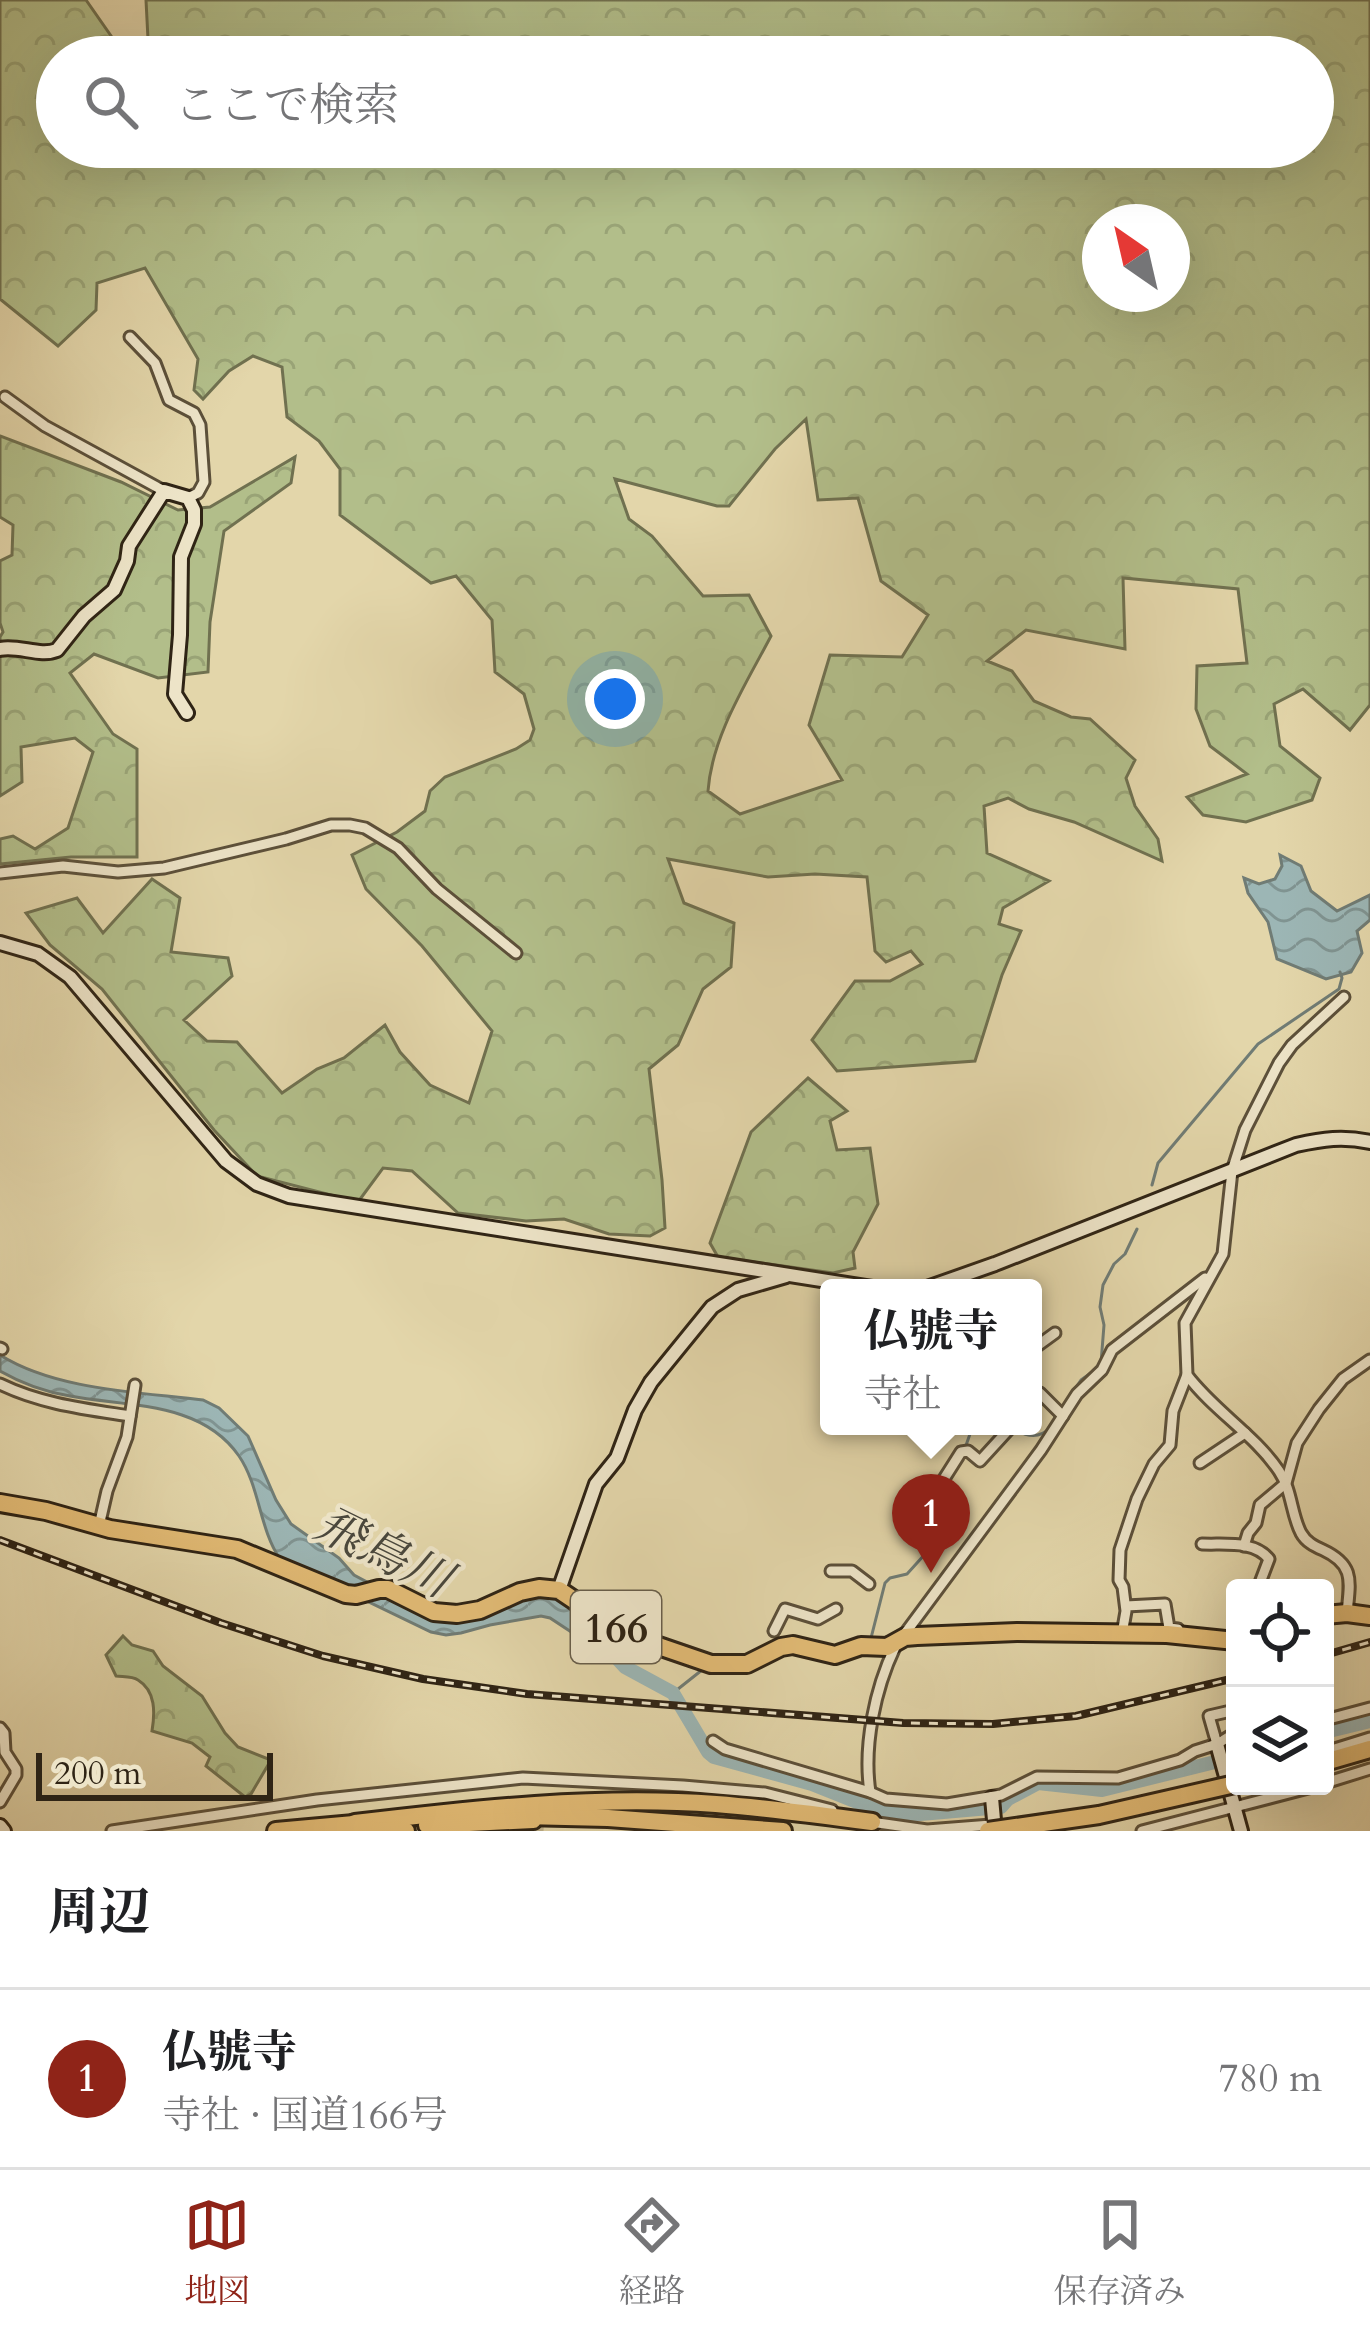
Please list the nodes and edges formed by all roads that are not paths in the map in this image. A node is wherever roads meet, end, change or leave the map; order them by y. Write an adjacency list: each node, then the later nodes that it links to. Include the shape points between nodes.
1 (130, 337): 4 (street, via 154,363 169,400 194,412 200,425 204,482)
2 (5, 397): 3 (street)
3 (164, 491): 4 (street); 5 (street, via 129,546 114,590 57,650)
4 (188, 498): 6 (street, via 194,524 181,557 175,694)
5 (0, 649)
6 (187, 713)
7 (0, 873): 9 (street, via 164,868 350,825 398,848)
8 (0, 943): 14 (street, via 38,954 70,977 226,1161 256,1184 289,1196)
9 (516, 953)
10 (1343, 998): 12 (street, via 1279,1063)
11 (1370, 1142): 12 (street, via 1329,1137)
12 (1232, 1171): 13 (street); 15 (street)
13 (1215, 1271): 20 (street, via 1185,1323); 27 (street, via 1112,1350)
14 (789, 1275): 16 (street); 40 (street, via 725,1298 651,1382 617,1458 596,1484)
15 (955, 1279)
16 (820, 1280)
17 (1055, 1333): 18 (street)
18 (1042, 1342)
19 (1370, 1360): 32 (street, via 1319,1409)
20 (1187, 1375): 28 (street); 41 (street, via 1171,1445 1154,1464 1120,1550)
21 (0, 1384): 26 (street, via 63,1405)
22 (134, 1387): 26 (street)
23 (1042, 1395): 24 (street)
24 (1047, 1400): 25 (street); 27 (street)
25 (1042, 1404)
26 (131, 1412): 34 (street)
27 (1061, 1414): 49 (street)
28 (1245, 1432): 30 (street); 32 (street)
29 (1004, 1435): 31 (street, via 980,1461 965,1452)
30 (1200, 1462)
31 (942, 1482)
32 (1286, 1483): 36 (street, via 1263,1499); 43 (street, via 1302,1537 1338,1557 1349,1574)
33 (0, 1503): 34 (highway, 166)
34 (99, 1526): 40 (highway, 166, via 237,1549 346,1594 388,1589 434,1612 480,1610 520,1592)
35 (1202, 1544): 36 (street)
36 (1244, 1546): 38 (street, via 1270,1559)
37 (831, 1571): 39 (street, via 853,1571)
38 (1262, 1579)
39 (869, 1584)
40 (559, 1590): 49 (highway, 166, via 611,1625 711,1664 747,1664 793,1645 835,1654)
41 (1126, 1606): 47 (street); 48 (street, via 1165,1604 1169,1628)
42 (836, 1609): 46 (street, via 818,1619 785,1609)
43 (1347, 1613): 44 (highway); 45 (highway)
44 (1334, 1614)
45 (1370, 1616)
46 (774, 1631)
47 (1122, 1634): 48 (highway, 166); 49 (highway, 166)
48 (1197, 1637): 50 (highway, 166)
49 (901, 1640): 66 (street, via 874,1713)
50 (1226, 1640)
51 (1370, 1708): 53 (street)
52 (1226, 1712): 58 (street, via 1209,1716)
53 (1334, 1717)
54 (0, 1728): 72 (street, via 16,1769)
55 (1226, 1740): 58 (street)
56 (713, 1741): 66 (street)
57 (1370, 1744): 59 (highway)
58 (1218, 1746): 60 (street); 70 (street, via 1118,1778 1037,1777)
59 (1334, 1754)
60 (1226, 1764)
61 (1370, 1769): 63 (street)
62 (542, 1779): 67 (street); 71 (street); 75 (street, via 765,1793)
63 (1334, 1780)
64 (1226, 1782): 76 (highway, bridge, via 1100,1815)
65 (1226, 1782): 83 (highway, bridge, via 1100,1820)
66 (870, 1792): 70 (street, via 947,1804)
67 (541, 1795)
68 (1234, 1795): 73 (street)
69 (1282, 1795): 73 (street)
70 (992, 1797): 76 (street)
71 (316, 1800): 74 (street); 78 (street)
72 (0, 1802)
73 (1234, 1808): 84 (street); 85 (street)
74 (319, 1816)
75 (872, 1822): 76 (street, via 927,1830); 77 (highway, via 615,1802)
76 (992, 1826)
77 (348, 1828): 79 (highway); 80 (highway); 81 (highway, via 515,1820); 82 (highway, via 514,1816)
78 (112, 1831)
79 (277, 1831)
80 (406, 1831)
81 (714, 1831)
82 (784, 1831)
83 (1028, 1831)
84 (1142, 1831)
85 (1241, 1831)

